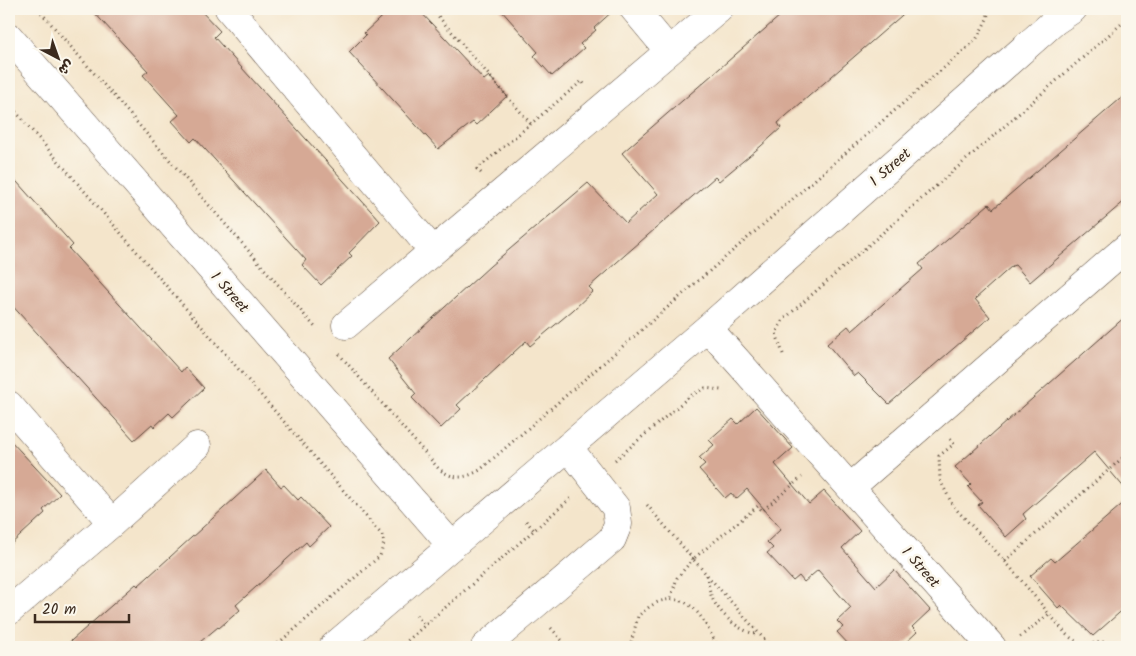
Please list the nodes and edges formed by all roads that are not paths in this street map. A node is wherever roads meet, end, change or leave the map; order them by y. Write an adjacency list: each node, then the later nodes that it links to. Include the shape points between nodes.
1 (229, 9): 8 (street)
2 (634, 9): 6 (street)
3 (719, 9): 6 (street)
4 (1058, 13): 9 (street, 1 Street)
5 (9, 37): 16 (street, 1 Street)
6 (669, 51): 8 (street)
7 (1127, 247): 14 (street)
8 (433, 252): 10 (street)
9 (708, 328): 13 (street, 1 Street); 14 (street, 1 Street)
10 (339, 336)
11 (9, 405): 15 (street)
12 (197, 446): 15 (street)
13 (568, 447): 16 (street, 1 Street); 20 (street, via 616,508 618,524 612,539)
14 (851, 487): 18 (street, 1 Street)
15 (112, 523): 17 (street)
16 (452, 546): 19 (street, 1 Street)
17 (9, 611)
18 (1003, 644)
19 (341, 645)
20 (485, 647)

